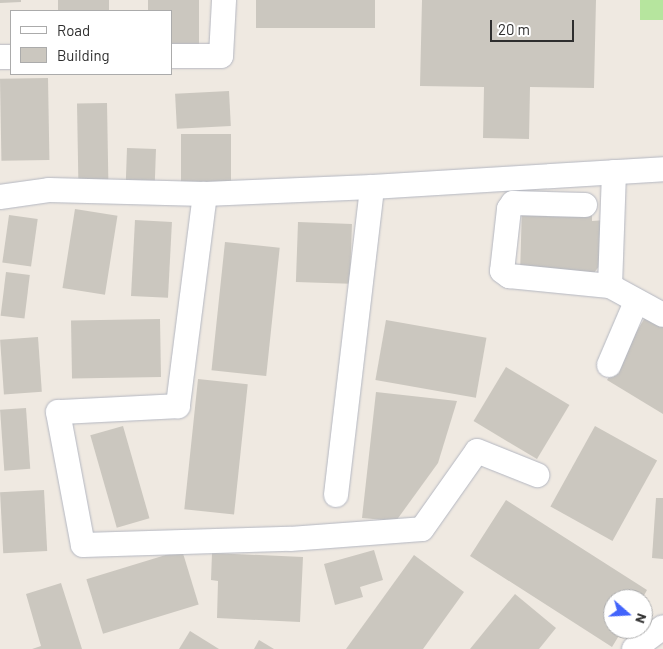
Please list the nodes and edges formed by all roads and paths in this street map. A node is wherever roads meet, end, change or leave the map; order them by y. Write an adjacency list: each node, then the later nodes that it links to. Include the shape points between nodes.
1 (224, 0): 2 (street, via 222,56)
2 (172, 56)
3 (663, 169): 4 (street)
4 (614, 172): 5 (street); 9 (street)
5 (372, 187): 6 (street); 14 (street)
6 (206, 194): 7 (street, via 49,190); 13 (street, via 178,406 58,412 83,545 290,538 422,529 477,451)
7 (0, 197)
8 (585, 205): 9 (street, via 513,203 509,209 502,270 509,276)
9 (610, 286): 10 (street)
10 (636, 302): 11 (street); 12 (street)
11 (663, 315)
12 (610, 365)
13 (537, 475)
14 (336, 495)
15 (663, 627): 16 (street)
16 (634, 649)

